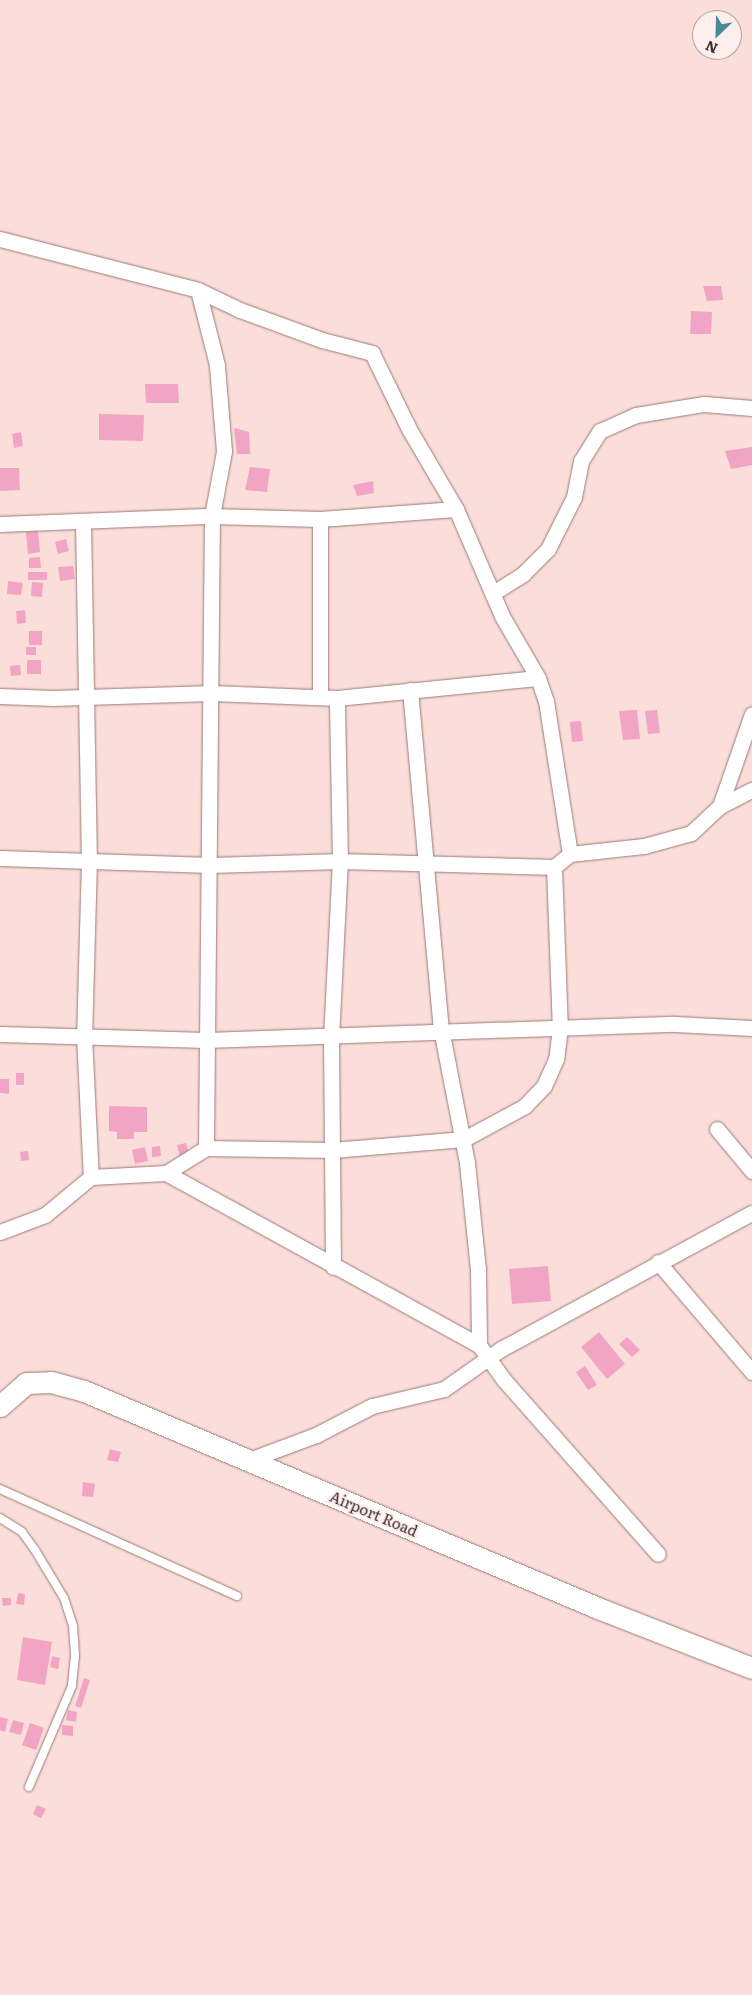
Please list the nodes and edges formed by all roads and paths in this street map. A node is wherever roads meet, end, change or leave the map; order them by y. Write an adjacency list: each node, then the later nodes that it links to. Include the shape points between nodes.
1 (0, 239): 2 (street)
2 (198, 290): 4 (street, via 240,310 322,340 372,353 409,429); 5 (street, via 217,365 224,451)
3 (752, 408): 9 (street, via 704,404 636,415 600,431 581,461 574,497 548,549 523,574)
4 (456, 509): 6 (street); 9 (street)
5 (212, 516): 6 (street); 7 (street); 12 (street)
6 (320, 519): 15 (street)
7 (83, 521): 8 (street); 14 (street)
8 (0, 524)
9 (493, 593): 10 (street, via 502,616)
10 (538, 678): 11 (street); 20 (street, via 546,701)
11 (410, 690): 16 (street); 24 (street)
12 (212, 693): 14 (street); 15 (street); 25 (street)
13 (0, 696): 14 (street)
14 (86, 696): 22 (street)
15 (320, 696): 16 (street)
16 (337, 698): 23 (street)
17 (752, 714): 19 (street)
18 (752, 790): 19 (street)
19 (720, 806): 20 (street, via 691,833 644,846)
20 (570, 854): 26 (street)
21 (0, 858): 22 (street)
22 (89, 860): 25 (street); 31 (street)
23 (340, 861): 24 (street); 25 (street); 32 (street)
24 (424, 863): 26 (street); 29 (street)
25 (211, 865): 33 (street)
26 (554, 866): 27 (street)
27 (560, 1028): 28 (street, via 675,1024); 29 (street); 35 (street, via 556,1059 544,1086 525,1106)
28 (752, 1028)
29 (441, 1029): 32 (street); 35 (street)
30 (0, 1034): 31 (street)
31 (84, 1036): 33 (street); 40 (street)
32 (331, 1038): 33 (street); 37 (street)
33 (206, 1040): 36 (street)
34 (717, 1129): 38 (street)
35 (464, 1138): 37 (street); 45 (street, via 478,1269)
36 (206, 1148): 37 (street); 39 (street)
37 (332, 1150): 44 (street)
38 (752, 1171)
39 (166, 1173): 40 (street); 44 (street)
40 (91, 1177): 42 (street, via 45,1215)
41 (752, 1213): 43 (street)
42 (0, 1232)
43 (658, 1262): 46 (street); 47 (street)
44 (332, 1267): 45 (street)
45 (479, 1345): 46 (street)
46 (487, 1358): 49 (street, via 444,1389 372,1406 316,1435); 52 (street)
47 (752, 1372)
48 (0, 1406): 49 (street, Airport Road, via 26,1383 51,1382 139,1412)
49 (249, 1460): 54 (street, Airport Road, via 598,1608)
50 (0, 1489): 53 (lane)
51 (0, 1518): 55 (lane, via 22,1532 36,1550 64,1598 73,1626 76,1656 72,1686)
52 (658, 1554)
53 (237, 1596)
54 (752, 1668)
55 (29, 1787)

